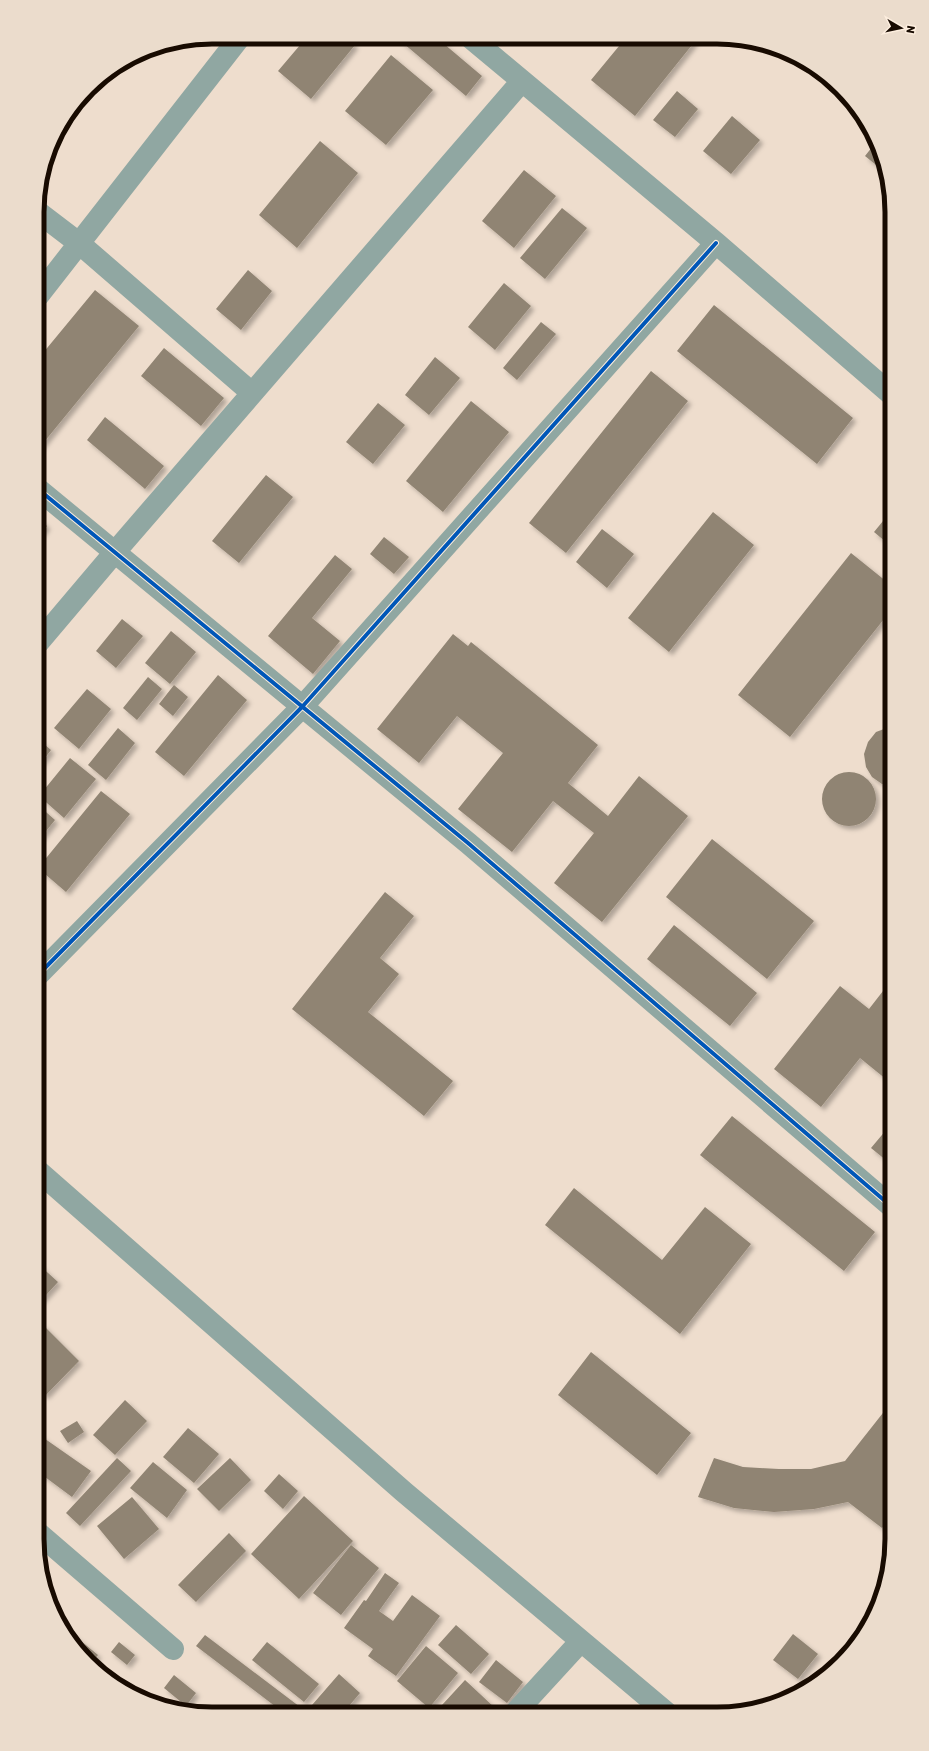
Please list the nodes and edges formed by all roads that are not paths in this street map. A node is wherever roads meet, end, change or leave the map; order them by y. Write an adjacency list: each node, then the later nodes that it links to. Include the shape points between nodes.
1 (235, 44): 5 (street)
2 (478, 44): 3 (street)
3 (522, 81): 6 (street); 9 (street)
4 (44, 217): 5 (street)
5 (80, 244): 7 (street); 9 (street)
6 (716, 244): 8 (street); 13 (street)
7 (44, 289)
8 (885, 388)
9 (252, 393): 11 (street)
10 (44, 493): 11 (street)
11 (115, 552): 12 (street); 13 (street)
12 (44, 637)
13 (302, 707): 14 (street); 16 (street, via 468,843)
14 (44, 968)
15 (44, 1176): 18 (street, via 380,1471)
16 (885, 1201)
17 (44, 1538): 19 (street)
18 (581, 1640): 20 (street); 21 (street)
19 (173, 1649)
20 (520, 1707)
21 (660, 1707)

